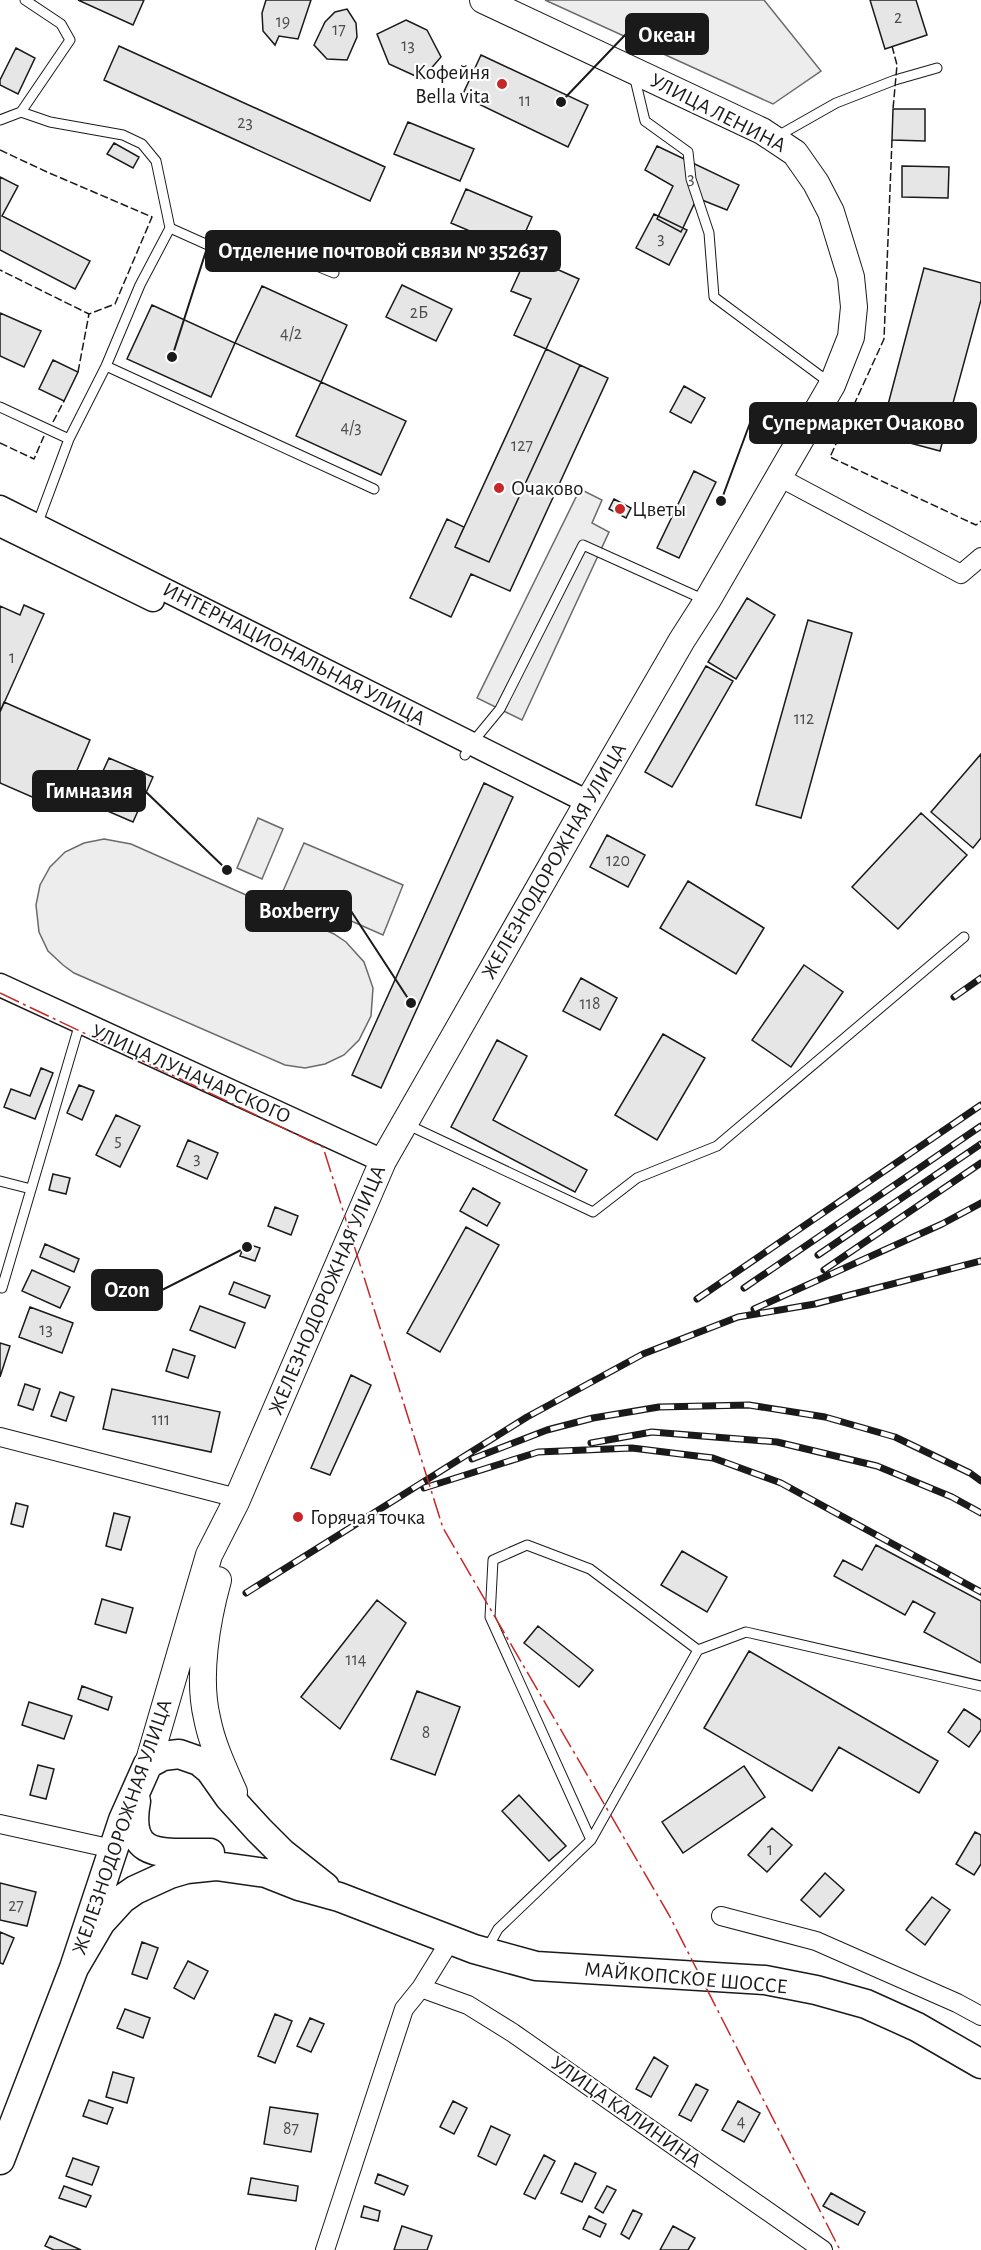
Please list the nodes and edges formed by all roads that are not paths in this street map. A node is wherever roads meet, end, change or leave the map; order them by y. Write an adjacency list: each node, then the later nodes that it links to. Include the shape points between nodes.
1 (25, 0): 5 (lane, via 61,24 70,40)
2 (483, 0): 4 (main road, УЛИЦА ЛЕНИНА)
3 (937, 69): 7 (lane, via 836,103)
4 (633, 70): 7 (main road, УЛИЦА ЛЕНИНА); 11 (lane, via 645,121 688,152 691,179 709,233 714,297)
5 (21, 112): 6 (lane); 8 (lane, via 50,122 123,135 142,144 156,161)
6 (0, 120)
7 (773, 138): 11 (main road, УЛИЦА ЛЕНИНА, via 795,153 816,183 831,212 850,277 854,307 851,337)
8 (170, 228): 9 (lane, via 246,262 312,264); 10 (lane, via 140,285)
9 (334, 273)
10 (106, 366): 13 (lane); 15 (lane)
11 (832, 385): 14 (main road, УЛИЦА ЛЕНИНА)
12 (0, 407): 13 (lane)
13 (69, 440): 18 (lane)
14 (779, 477): 19 (street, via 961,574); 20 (main road, ЖЕЛЕЗНОДОРОЖНАЯ УЛИЦА)
15 (374, 489)
16 (0, 507): 18 (street, ИНТЕРНАЦИОНАЛЬНАЯ УЛИЦА)
17 (0, 525): 21 (street, ИНТЕРНАЦИОНАЛЬНАЯ УЛИЦА)
18 (37, 525): 21 (street, ИНТЕРНАЦИОНАЛЬНАЯ УЛИЦА)
19 (981, 557)
20 (707, 601): 21 (lane, via 583,545 500,709); 22 (main road, ЖЕЛЕЗНОДОРОЖНАЯ УЛИЦА)
21 (468, 749): 22 (street, ИНТЕРНАЦИОНАЛЬНАЯ УЛИЦА)
22 (584, 808): 26 (main road, ЖЕЛЕЗНОДОРОЖНАЯ УЛИЦА)
23 (964, 937): 26 (lane, via 717,1146 637,1178 593,1212)
24 (0, 985): 25 (street, УЛИЦА ЛУНАЧАРСКОГО)
25 (80, 1023): 27 (street, УЛИЦА ЛУНАЧАРСКОГО); 29 (lane)
26 (404, 1123): 27 (main road, ЖЕЛЕЗНОДОРОЖНАЯ УЛИЦА)
27 (383, 1161): 32 (main road, ЖЕЛЕЗНОДОРОЖНАЯ УЛИЦА)
28 (0, 1181): 29 (lane)
29 (31, 1189): 30 (lane)
30 (2, 1288)
31 (0, 1437): 32 (street)
32 (236, 1500): 35 (main road, ЖЕЛЕЗНОДОРОЖНАЯ УЛИЦА, via 209,1555); 36 (main road, via 212,1605 204,1697 212,1739)
33 (698, 1650): 34 (lane, via 746,1632); 38 (lane); 38 (lane, via 590,1569 527,1545 494,1560 490,1617)
34 (981, 1686)
35 (143, 1775): 36 (main road, via 164,1756 179,1754 200,1761); 39 (main road, ЖЕЛЕЗНОДОРОЖНАЯ УЛИЦА); 40 (main road, via 134,1829 138,1841 163,1852 224,1854)
36 (244, 1814): 41 (main road, via 282,1853)
37 (0, 1824): 39 (street)
38 (591, 1840): 44 (lane, via 498,1929)
39 (113, 1849): 45 (main road, ЖЕЛЕЗНОДОРОЖНАЯ УЛИЦА)
40 (266, 1873): 41 (main road); 45 (main road, via 204,1866 153,1881 112,1909)
41 (339, 1897): 43 (main road)
42 (721, 1916): 47 (street, via 816,1941)
43 (450, 1941): 44 (main road, МАЙКОПСКОЕ ШОССЕ); 46 (street)
44 (485, 1952): 48 (main road, МАЙКОПСКОЕ ШОССЕ, via 536,1966 765,1980 816,1990 866,2004 917,2027)
45 (74, 1968): 49 (main road, ЖЕЛЕЗНОДОРОЖНАЯ УЛИЦА)
46 (422, 1988): 50 (street, via 404,2009); 51 (street, УЛИЦА КАЛИНИНА, via 468,2005 513,2033)
47 (981, 2016)
48 (981, 2064)
49 (0, 2160)
50 (325, 2250)
51 (823, 2250)

